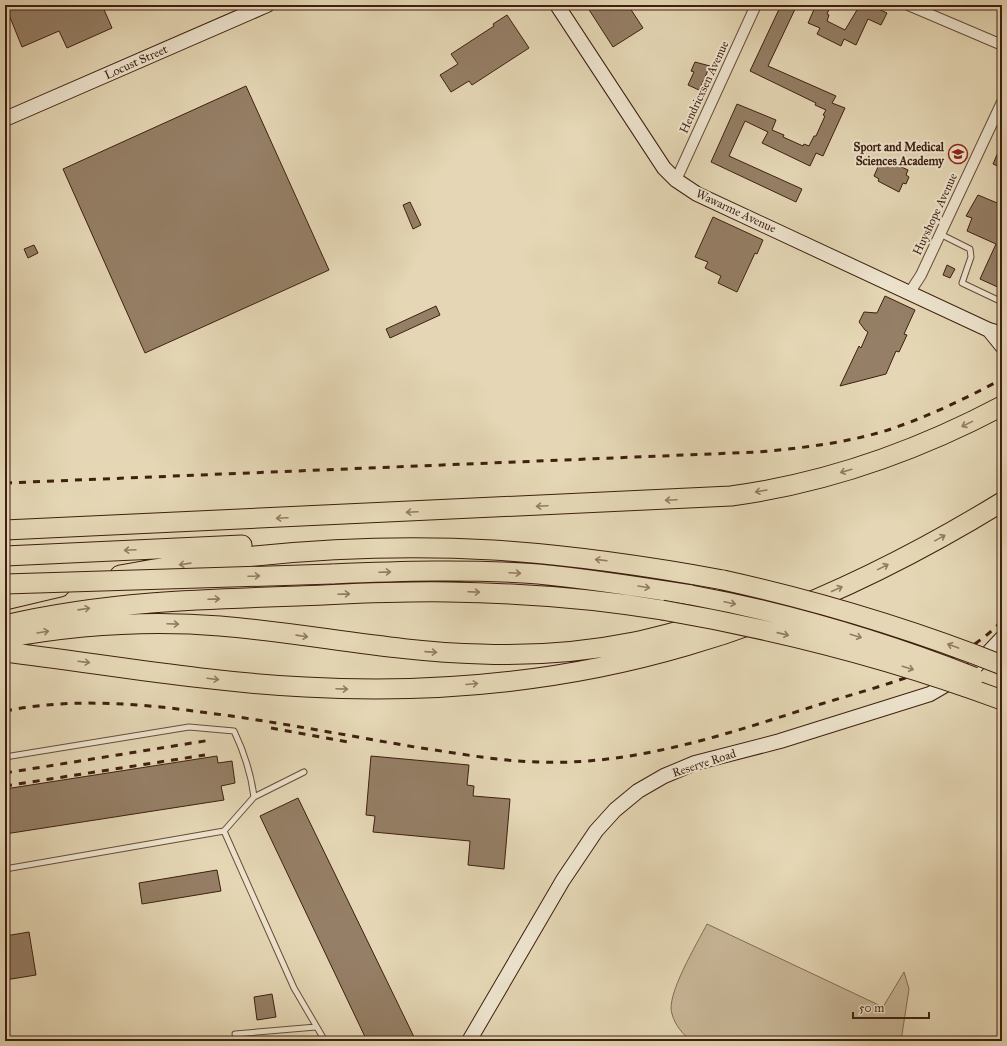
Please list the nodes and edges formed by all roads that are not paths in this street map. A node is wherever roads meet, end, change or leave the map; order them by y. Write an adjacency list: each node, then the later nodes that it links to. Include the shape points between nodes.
1 (267, 5): 7 (street, Locust Street)
2 (557, 5): 8 (street, Wawarme Avenue, via 664,168)
3 (756, 5): 8 (street, Hendricxsen Avenue)
4 (908, 5): 5 (street)
5 (1002, 45)
6 (1002, 102): 9 (street, Huyshope Avenue)
7 (6, 116)
8 (676, 180): 10 (street, Wawarme Avenue, via 697,194)
9 (940, 234): 10 (street, Huyshope Avenue); 11 (lane, via 970,249 971,257 962,283)
10 (910, 292): 12 (street, Wawarme Avenue)
11 (1002, 302)
12 (995, 332): 13 (street)
13 (1002, 346)
14 (1002, 406): 16 (highway, one-way to 16, via 934,439 876,462 799,484 732,496)
15 (1002, 502): 21 (highway, one-way to 15, bridge, via 788,610 894,562)
16 (5, 530)
17 (546, 554): 18 (highway, one-way to 18, via 496,542 412,540 306,542); 20 (highway, one-way to 20, via 395,548 279,553 146,570 89,580); 26 (highway, one-way to 17, bridge, via 874,619 798,598 723,580 640,565)
18 (5, 556)
19 (5, 584): 27 (highway, one-way to 27, bridge, via 434,571 531,574 601,581 756,608 836,629)
20 (5, 600)
21 (752, 623): 23 (highway, one-way to 21, bridge, via 87,626 180,624 237,627 402,649 501,654 549,653 605,647 703,626 730,622); 25 (highway, one-way to 21, bridge, via 258,684 388,689 525,679 618,663 688,646)
22 (5, 625): 28 (highway, one-way to 28, bridge, via 79,610 153,601 416,592 528,595 662,610 748,626 835,647 931,675)
23 (5, 638)
24 (1002, 638): 37 (street, Reserve Road, via 973,670 930,694 787,739 695,764 664,776 638,791 614,810 596,831 563,880)
25 (5, 652)
26 (1002, 665)
27 (1002, 688)
28 (1002, 700)
29 (5, 757): 31 (lane, via 189,727 234,731 252,779)
30 (304, 772): 31 (lane)
31 (254, 797): 32 (lane)
32 (224, 831): 33 (lane); 34 (lane, via 294,988)
33 (5, 869)
34 (316, 1027): 35 (lane); 36 (lane)
35 (236, 1034)
36 (325, 1041)
37 (469, 1041)

